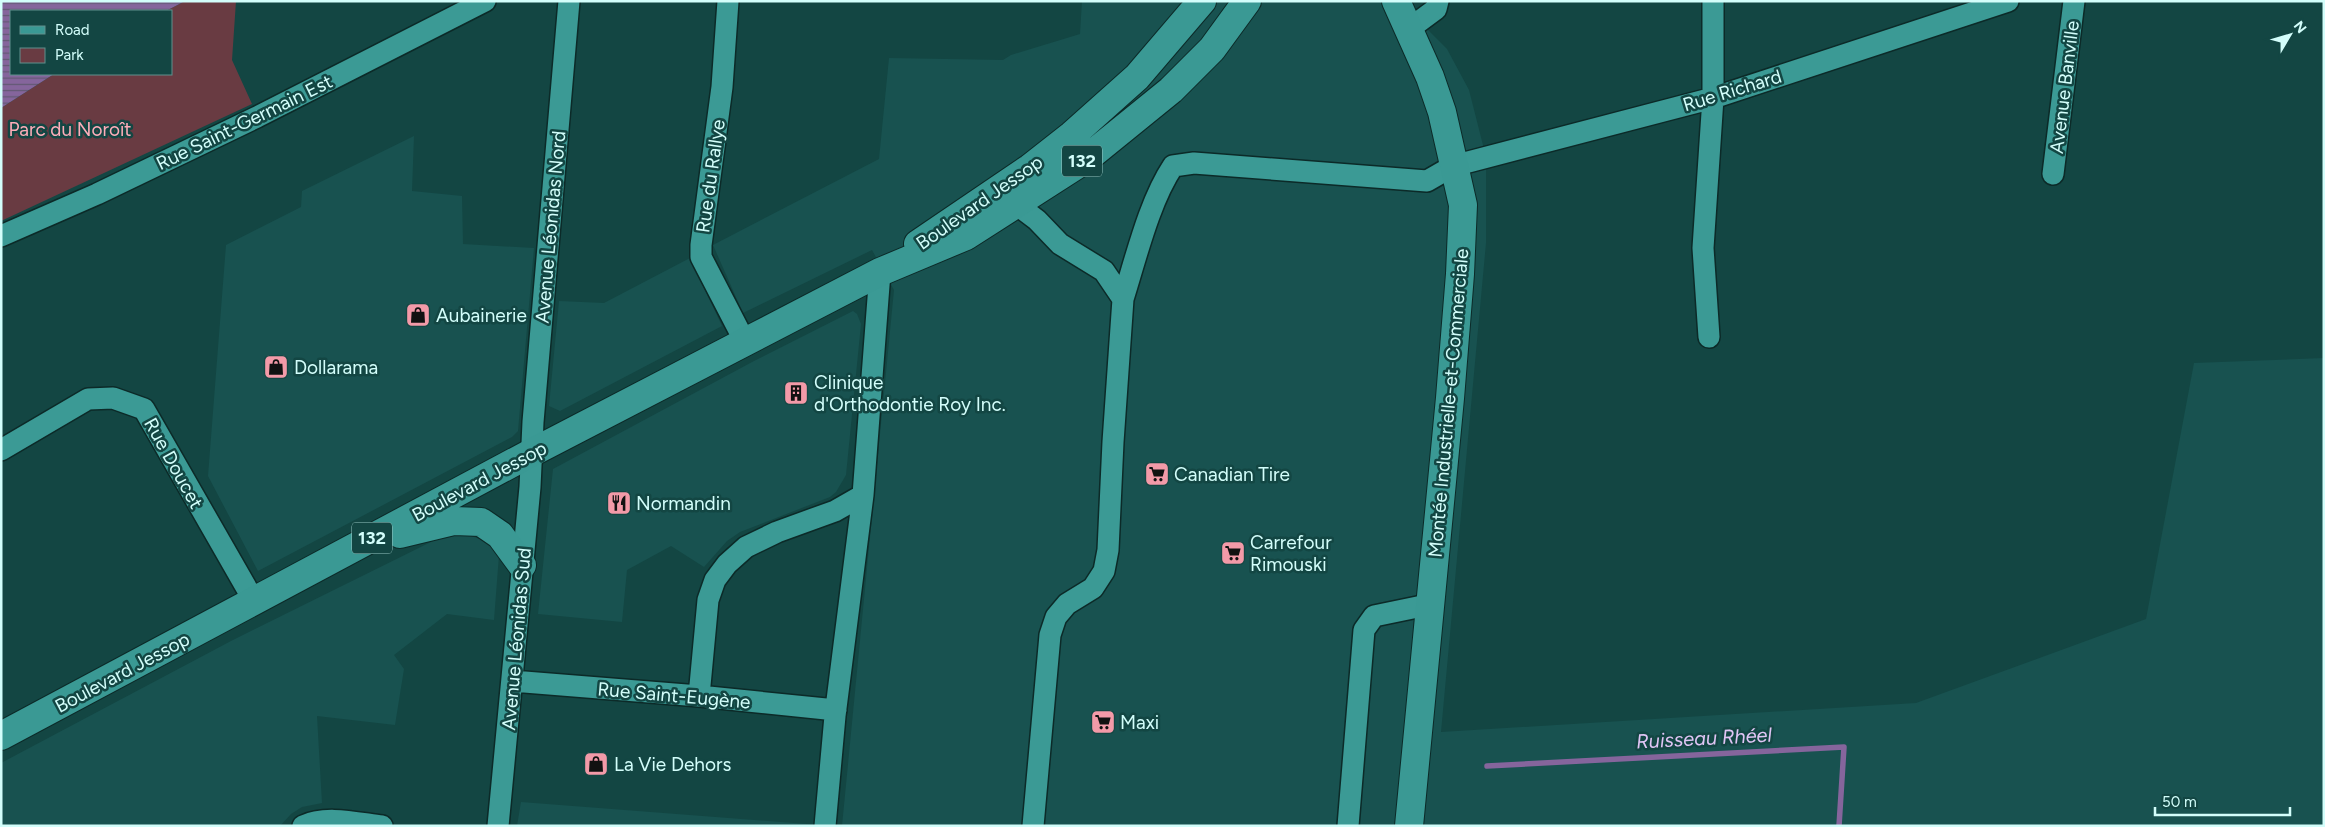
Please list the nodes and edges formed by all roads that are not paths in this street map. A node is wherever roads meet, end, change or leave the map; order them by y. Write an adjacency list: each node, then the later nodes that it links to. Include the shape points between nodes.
1 (485, 1): 17 (street, Rue Saint-Germain Est, via 248,121)
2 (569, 1): 23 (street, Avenue Léonidas Nord)
3 (728, 1): 21 (street, Rue du Rallye, via 722,87 700,244 702,257)
4 (1202, 1): 18 (main road, Boulevard Jessop / 132, via 1137,77 1072,135)
5 (1247, 1): 16 (main road, Boulevard Jessop / 132, via 1212,50 1171,90 1086,159)
6 (1378, 1): 12 (main road, Montée Industrielle-et-Commerciale)
7 (1396, 1): 12 (main road)
8 (1438, 1): 12 (street, via 1436,9)
9 (1713, 1): 13 (street)
10 (2008, 1): 13 (street, Rue Richard)
11 (2074, 1): 15 (street, Avenue Banville)
12 (1409, 29): 14 (main road, Montée Industrielle-et-Commerciale, via 1442,112)
13 (1713, 98): 14 (street, Rue Richard); 20 (street, via 1703,248)
14 (1453, 166): 19 (street, Rue Richard, via 1427,181 1194,163 1173,166 1156,200); 28 (main road, Montée Industrielle-et-Commerciale, via 1463,205 1460,274)
15 (2053, 174)
16 (1016, 204): 18 (main road, Boulevard Jessop / 132, via 966,236); 19 (street, via 1038,220 1060,244 1104,271)
17 (1, 236)
18 (880, 272): 21 (main road, Boulevard Jessop / 132); 24 (street)
19 (1123, 299): 37 (street, via 1108,550 1104,571 1093,588 1067,604 1056,617 1050,635)
20 (1709, 337)
21 (745, 342): 23 (main road, Boulevard Jessop / 132)
22 (1, 450): 27 (street, Rue Doucet, via 88,399 113,398 144,409)
23 (531, 453): 25 (main road, Boulevard Jessop / 132); 26 (street, Avenue Léonidas Sud)
24 (863, 495): 30 (street, via 835,511 746,547 727,564 708,600); 31 (street)
25 (364, 542): 26 (main road, via 454,521 481,522 500,535); 27 (main road, Boulevard Jessop / 132)
26 (522, 565): 29 (street, Avenue Léonidas Sud)
27 (254, 601): 32 (main road, Boulevard Jessop / 132)
28 (1432, 604): 38 (street, via 1374,616 1364,630); 39 (main road, Montée Industrielle-et-Commerciale)
29 (512, 681): 30 (street, Rue Saint-Eugène); 35 (street, Avenue Léonidas Sud)
30 (698, 696): 31 (street, Rue Saint-Eugène)
31 (836, 710): 36 (street)
32 (1, 736)
33 (303, 826): 34 (street, via 331,821)
34 (382, 826)
35 (498, 826)
36 (825, 826)
37 (1033, 826)
38 (1348, 826)
39 (1409, 826)

